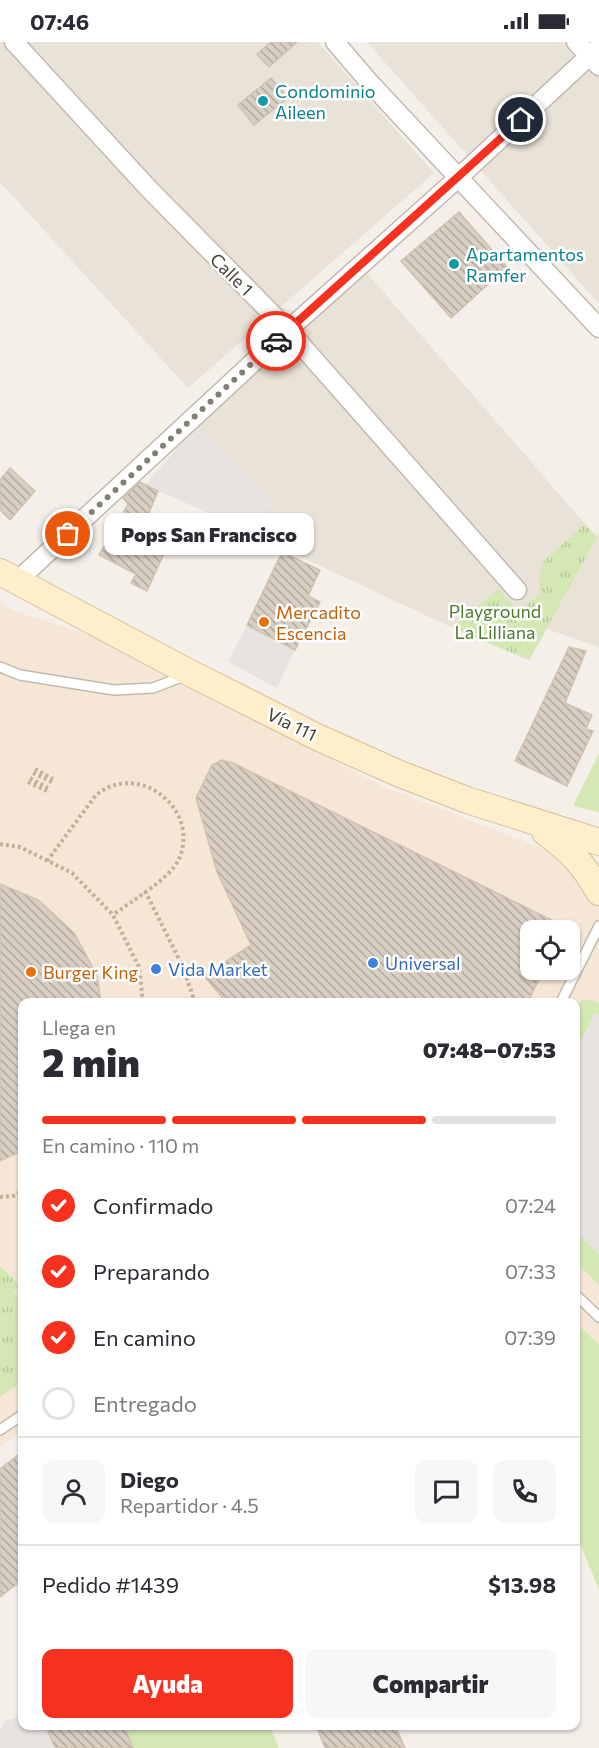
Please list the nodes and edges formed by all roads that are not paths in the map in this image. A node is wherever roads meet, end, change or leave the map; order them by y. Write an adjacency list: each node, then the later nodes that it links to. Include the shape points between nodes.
1 (14, 42): 7 (street, Calle 1, via 148,188)
2 (335, 42): 5 (street)
3 (576, 42): 4 (street)
4 (596, 56): 5 (street)
5 (458, 178): 6 (street); 7 (street)
6 (599, 328)
7 (288, 330): 8 (street); 9 (street, Calle 1)
8 (8, 577): 11 (main road, Vía 111)
9 (517, 590)
10 (0, 667): 11 (lane, via 20,675 114,690 153,688)
11 (189, 673): 12 (main road, Vía 111, via 400,774)
12 (530, 821): 13 (main road, Vía 111); 14 (main road, via 569,850)
13 (599, 842)
14 (599, 892)
15 (599, 926): 16 (lane)
16 (563, 998)
17 (580, 1298): 18 (lane)
18 (599, 1317)
19 (18, 1418): 20 (lane)
20 (0, 1430)

